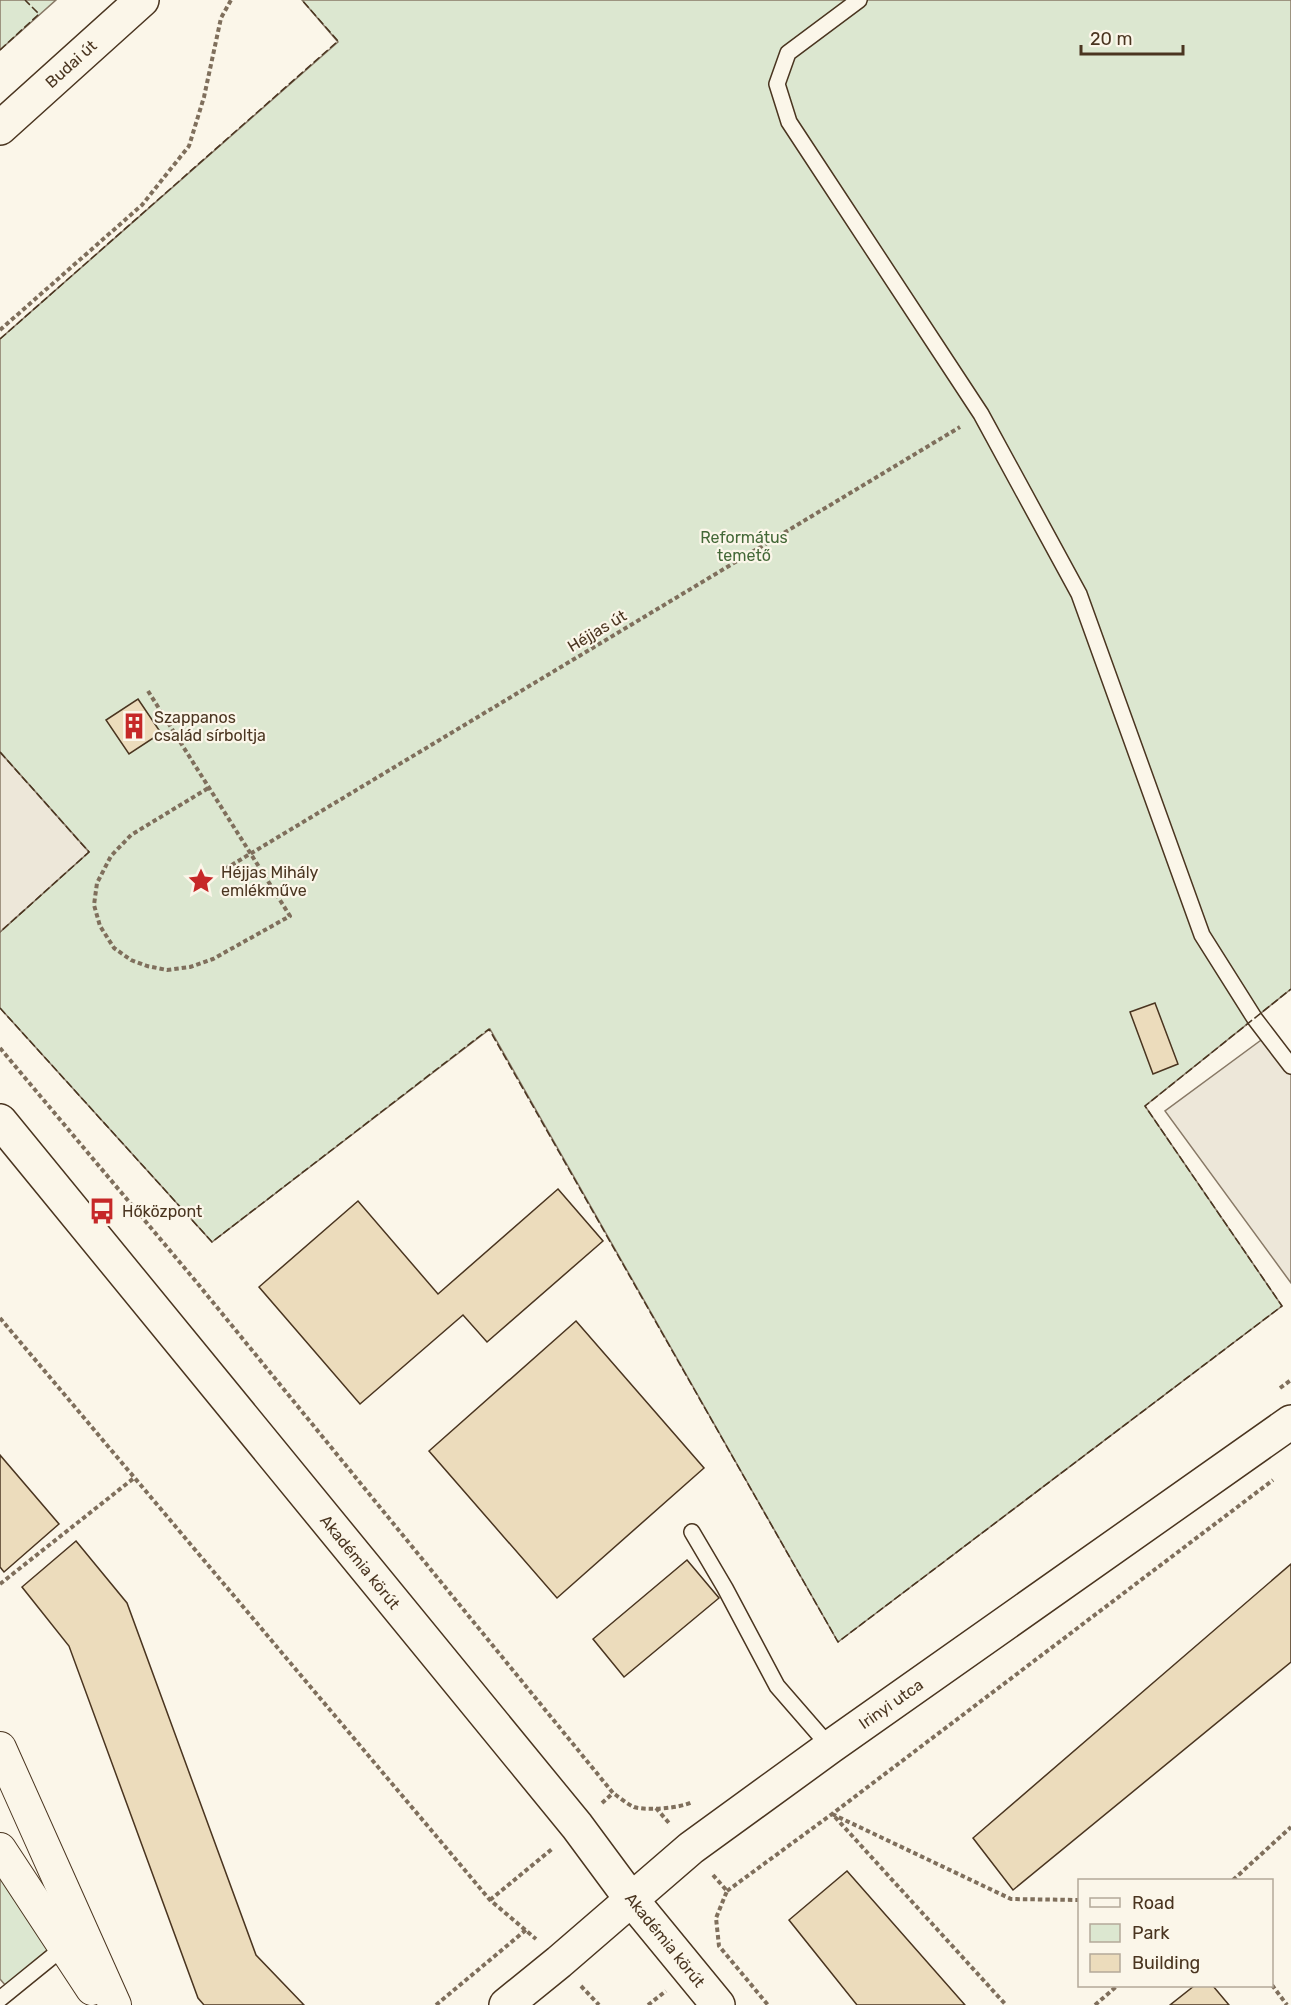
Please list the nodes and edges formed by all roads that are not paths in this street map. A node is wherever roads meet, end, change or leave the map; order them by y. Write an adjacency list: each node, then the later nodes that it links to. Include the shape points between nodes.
1 (142, 0): 3 (street, Budai út)
2 (859, 0): 4 (lane, via 788,53 777,84 789,122 981,414 1079,594 1202,935 1255,1019)
3 (0, 128)
4 (1291, 1066)
5 (0, 1121): 11 (street, Akadémia körút, via 578,1826)
6 (1291, 1422): 8 (street, Irinyi utca)
7 (692, 1532): 8 (lane, via 777,1686)
8 (830, 1747): 11 (street, Irinyi utca, via 691,1848)
9 (0, 1748): 15 (street)
10 (0, 1850): 12 (street)
11 (631, 1899): 16 (street, Irinyi utca); 17 (street, Akadémia körút)
12 (64, 1947): 13 (lane); 14 (street)
13 (0, 1999)
14 (102, 2005)
15 (116, 2005)
16 (506, 2005)
17 (718, 2005)

